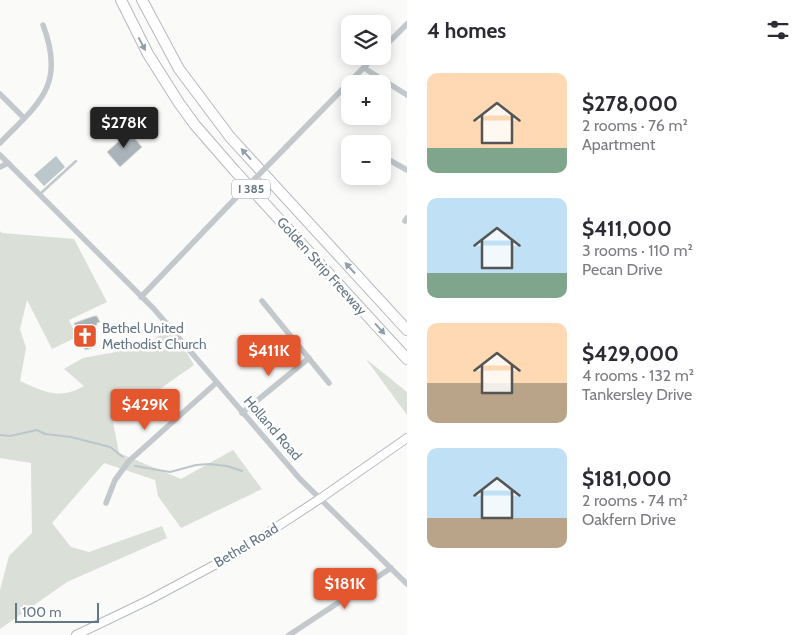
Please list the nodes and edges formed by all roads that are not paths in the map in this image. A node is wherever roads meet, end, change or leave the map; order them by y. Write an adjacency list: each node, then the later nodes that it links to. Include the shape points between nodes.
1 (121, 0): 23 (highway, Golden Strip Freeway / I 385, one-way to 23, via 152,62 195,125)
2 (142, 0): 21 (highway, Golden Strip Freeway / I 385, one-way to 2, via 230,137 179,69)
3 (407, 24): 5 (street)
4 (44, 25): 10 (street, via 52,53 51,76 42,98)
5 (391, 40)
6 (367, 65): 7 (street)
7 (364, 68): 9 (street); 19 (street, bridge)
8 (0, 94): 10 (street)
9 (407, 95)
10 (24, 118): 11 (street)
11 (0, 142)
12 (0, 155): 15 (street, Holland Road)
13 (76, 161): 18 (lane)
14 (391, 161): 17 (street)
15 (8, 163): 16 (street); 18 (street, Holland Road)
16 (0, 168)
17 (407, 170)
18 (39, 195): 19 (street, Holland Road)
19 (141, 297): 24 (street, Holland Road)
20 (262, 301): 22 (street)
21 (407, 330)
22 (309, 358): 25 (street); 26 (street)
23 (407, 359)
24 (216, 382): 26 (street, Holland Road); 29 (street, via 129,461 115,480)
25 (329, 383)
26 (242, 413): 28 (street, Holland Road)
27 (407, 438): 28 (street, Bethel Road)
28 (321, 498): 30 (street, Holland Road); 33 (street, Bethel Road, via 237,553)
29 (106, 503)
30 (391, 568): 31 (street, Holland Road); 32 (street)
31 (407, 584)
32 (302, 632): 34 (street)
33 (76, 635)
34 (289, 635)

